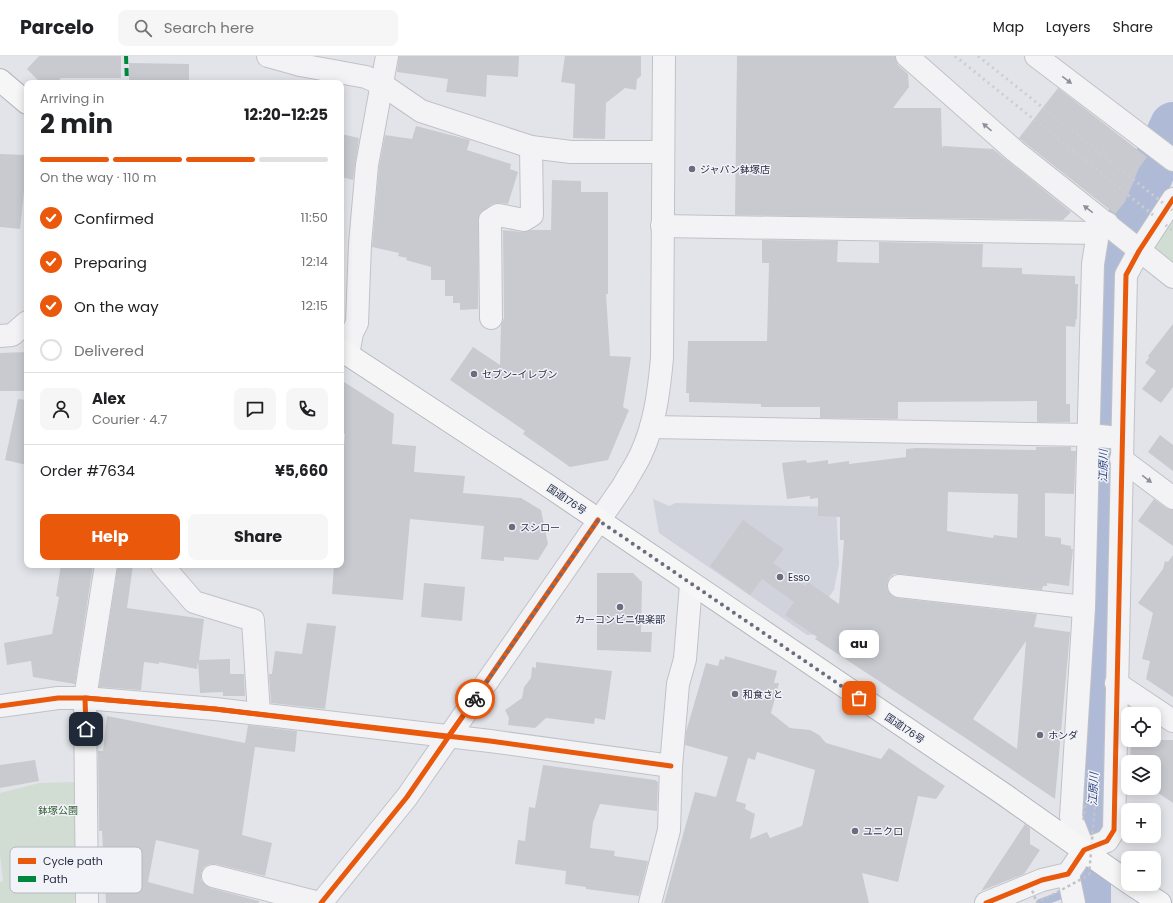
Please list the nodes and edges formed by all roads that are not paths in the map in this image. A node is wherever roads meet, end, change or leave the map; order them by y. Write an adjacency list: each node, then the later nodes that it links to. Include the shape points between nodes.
1 (268, 56): 7 (street, via 300,65 366,77)
2 (387, 56): 7 (street)
3 (664, 56): 10 (street)
4 (907, 56): 14 (street, one-way to 4)
5 (1036, 56): 11 (street, one-way to 11)
6 (0, 80): 8 (highway)
7 (383, 86): 9 (street, via 421,111); 20 (street, via 367,165 357,323)
8 (24, 100)
9 (531, 147): 10 (street, via 571,152); 17 (street, via 532,215 524,220 498,215 490,220)
10 (663, 152): 13 (street)
11 (1173, 160)
12 (1173, 199): 15 (street)
13 (662, 226): 14 (street); 21 (street, via 662,358)
14 (1103, 228): 15 (street); 22 (street, via 1093,264)
15 (1139, 251): 16 (street); 23 (street, via 1126,275)
16 (1173, 277)
17 (491, 318)
18 (24, 325): 19 (street, via 12,335)
19 (0, 336)
20 (345, 352): 26 (highway, 国道176号)
21 (651, 427): 22 (street); 26 (street, via 641,453 623,486)
22 (1088, 435): 23 (street); 31 (street)
23 (1121, 438): 24 (street)
24 (1121, 459): 25 (street, one-way to 25); 32 (street)
25 (1173, 498)
26 (598, 520): 29 (highway, 国道176号); 37 (street)
27 (106, 568): 33 (street)
28 (165, 568): 35 (street, via 194,602 253,620)
29 (691, 584): 38 (street, via 685,659 678,684); 40 (highway, 国道176号)
30 (899, 586): 31 (street)
31 (1084, 607): 40 (street, via 1071,817)
32 (1116, 683): 36 (street); 40 (street, via 1114,830 1107,841)
33 (85, 698): 34 (street, via 58,698); 35 (street); 39 (street)
34 (0, 706)
35 (259, 714): 37 (street)
36 (1173, 721)
37 (448, 737): 38 (street); 47 (street, via 407,796)
38 (671, 766): 48 (street, via 669,830)
39 (86, 847)
40 (1084, 850): 41 (street); 43 (highway, 国道176号)
41 (1068, 874): 49 (street, via 1030,885); 50 (street)
42 (213, 876): 47 (street)
43 (1121, 877)
44 (1142, 891): 51 (highway)
45 (87, 893): 46 (street)
46 (87, 903)
47 (320, 903)
48 (650, 903)
49 (986, 903)
50 (1074, 903)
51 (1160, 903)

